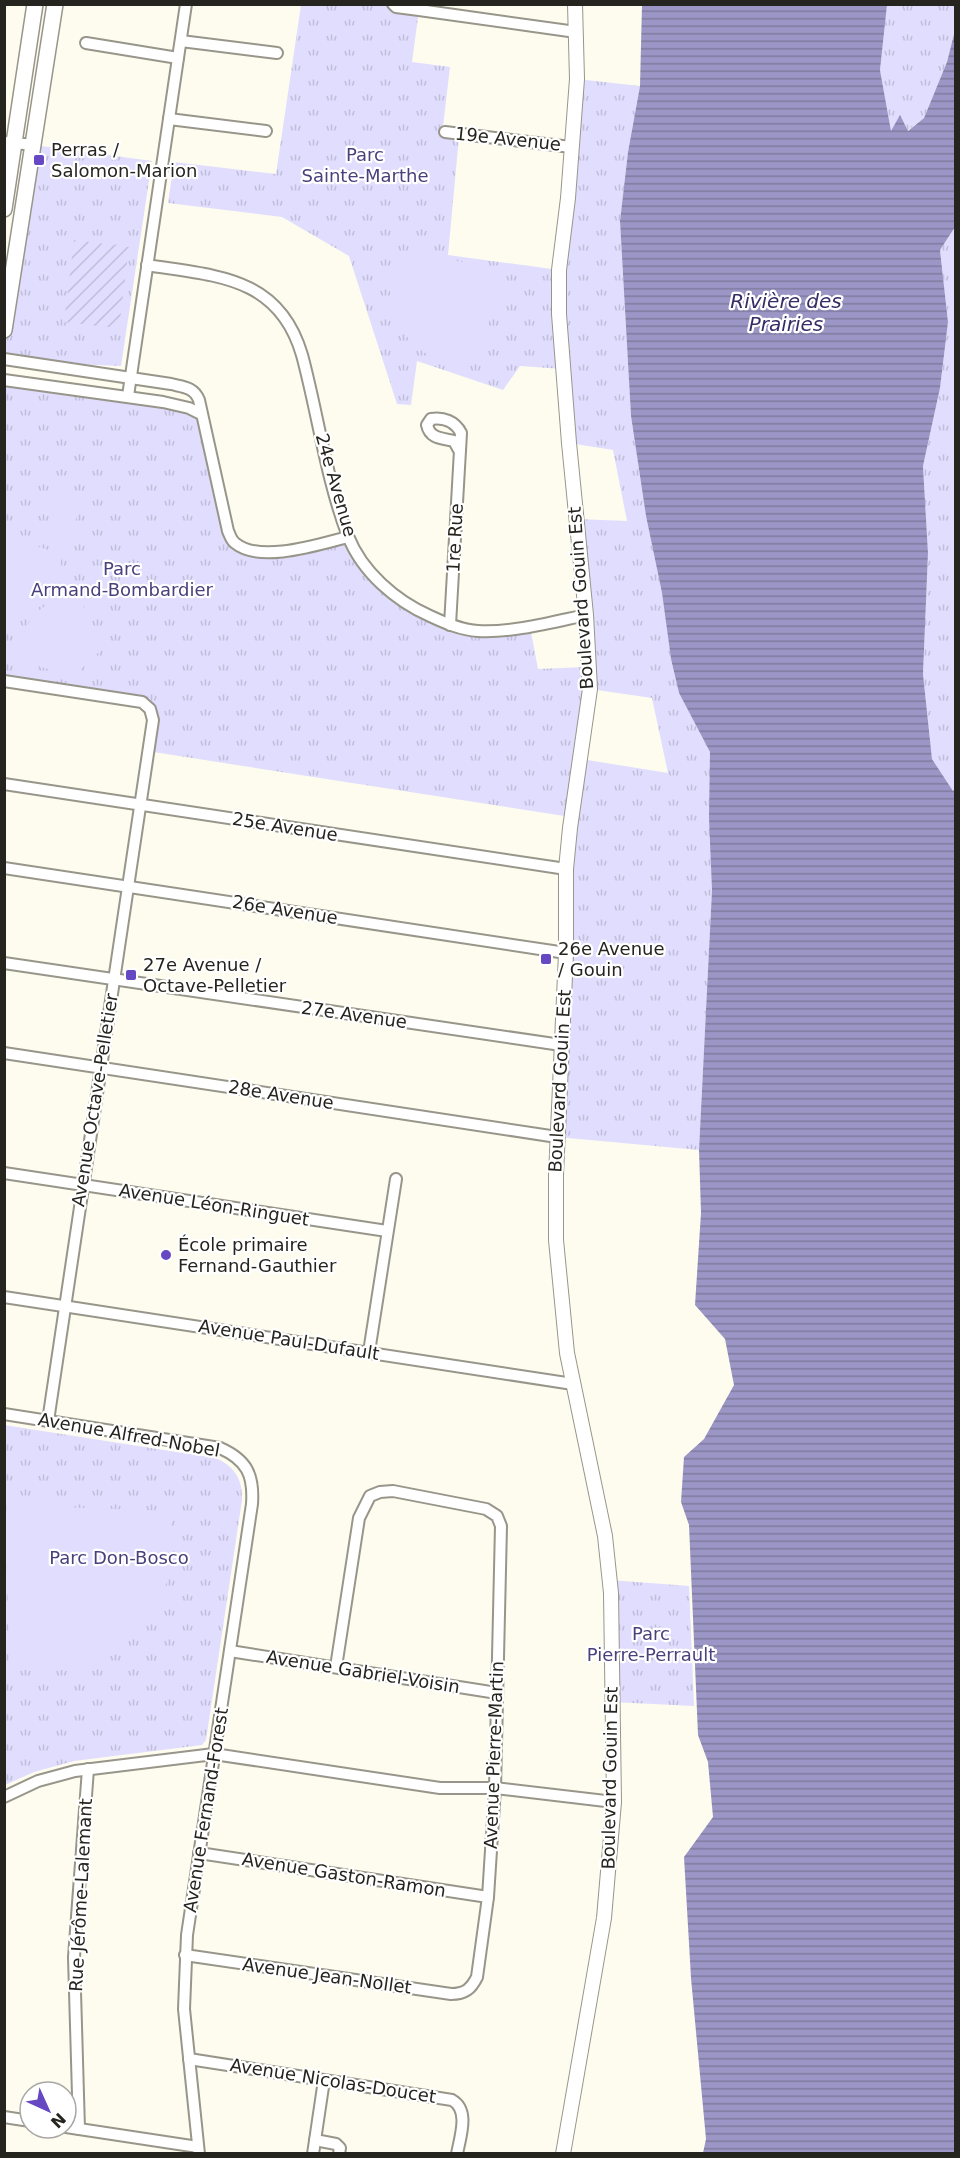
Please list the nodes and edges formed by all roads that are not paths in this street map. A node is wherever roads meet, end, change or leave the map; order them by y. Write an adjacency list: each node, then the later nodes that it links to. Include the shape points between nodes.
1 (35, 4): 14 (main road)
2 (55, 4): 15 (main road)
3 (186, 4): 7 (street)
4 (393, 4): 6 (street)
5 (575, 4): 6 (street, Boulevard Gouin Est)
6 (576, 32): 16 (street, Boulevard Gouin Est)
7 (181, 40): 9 (street); 10 (street)
8 (86, 43): 10 (street)
9 (277, 53)
10 (178, 58): 11 (street)
11 (169, 119): 12 (street); 18 (street)
12 (266, 131)
13 (445, 132): 16 (street, 19e Avenue)
14 (9, 143): 15 (street); 17 (main road)
15 (34, 145): 19 (main road)
16 (572, 147): 27 (street, Boulevard Gouin Est, via 559,314)
17 (4, 209)
18 (147, 265): 21 (street); 26 (street, 24e Avenue, via 236,281 263,296 287,321 303,355)
19 (4, 330)
20 (4, 359): 21 (street)
21 (130, 378): 23 (street); 24 (street, via 192,389)
22 (4, 380): 23 (street)
23 (128, 396): 24 (street, via 177,404)
24 (201, 414): 26 (street, via 232,541 280,553)
25 (459, 450): 28 (street, 1re Rue)
26 (348, 537): 28 (street, 24e Avenue, via 380,583 410,607)
27 (586, 615): 28 (street, 24e Avenue, via 530,627 478,631); 33 (street, Boulevard Gouin Est, via 590,689)
28 (450, 625)
29 (4, 681): 31 (street, Avenue Octave-Pelletier, via 142,702 150,709 153,720)
30 (4, 784): 31 (street, 25e Avenue)
31 (140, 805): 33 (street, 25e Avenue); 34 (street, Avenue Octave-Pelletier)
32 (4, 868): 34 (street, 26e Avenue)
33 (566, 869): 35 (street, Boulevard Gouin Est)
34 (127, 886): 35 (street, 26e Avenue); 37 (street, Avenue Octave-Pelletier)
35 (566, 953): 38 (street, Boulevard Gouin Est)
36 (4, 963): 37 (street, 27e Avenue)
37 (113, 979): 38 (street, 27e Avenue); 40 (street, Avenue Octave-Pelletier)
38 (561, 1045): 41 (street, Boulevard Gouin Est)
39 (4, 1053): 40 (street, 28e Avenue)
40 (100, 1068): 41 (street, 28e Avenue); 44 (street, Avenue Octave-Pelletier)
41 (557, 1137): 49 (street, Boulevard Gouin Est, via 558,1277)
42 (4, 1173): 44 (street, Avenue Léon-Ringuet)
43 (396, 1179): 45 (street)
44 (82, 1185): 45 (street, Avenue Léon-Ringuet); 47 (street, Avenue Octave-Pelletier)
45 (387, 1231): 48 (street)
46 (4, 1297): 47 (street, Avenue Paul-Dufault)
47 (66, 1306): 48 (street, Avenue Paul-Dufault); 51 (street, Avenue Octave-Pelletier)
48 (369, 1352): 49 (street, Avenue Paul-Dufault)
49 (573, 1384): 60 (street, Boulevard Gouin Est, via 605,1536 611,1593)
50 (4, 1414): 51 (street, Avenue Alfred-Nobel)
51 (48, 1421): 52 (street, Avenue Alfred-Nobel, via 220,1449 231,1453)
52 (247, 1469): 53 (street, Avenue Fernand-Forest, via 252,1480 252,1504)
53 (230, 1651): 54 (street, Avenue Gabriel-Voisin); 56 (street, Avenue Fernand-Forest)
54 (336, 1667): 55 (street, Avenue Gabriel-Voisin); 55 (street, Avenue Pierre-Martin, via 359,1518 370,1496 393,1491 486,1509 497,1516 501,1526)
55 (497, 1692): 58 (street, Avenue Pierre-Martin)
56 (214, 1754): 57 (street); 58 (street, via 440,1788); 61 (street, Avenue Fernand-Forest)
57 (88, 1769): 59 (street, via 38,1781); 67 (street, Rue Jérôme-Lalemant, via 74,1957)
58 (495, 1788): 60 (street); 62 (street, Avenue Pierre-Martin)
59 (4, 1797)
60 (614, 1802): 73 (street, Boulevard Gouin Est, via 604,1918)
61 (199, 1853): 62 (street, Avenue Gaston-Ramon); 63 (street, Avenue Fernand-Forest)
62 (488, 1897): 64 (street, Avenue Pierre-Martin, via 477,1977)
63 (185, 1955): 64 (street, Avenue Jean-Nollet, via 451,1994); 65 (street, Avenue Fernand-Forest, via 184,2009)
64 (468, 1991)
65 (189, 2059): 66 (street, Avenue Nicolas-Doucet); 69 (street, Avenue Fernand-Forest)
66 (324, 2080): 68 (street); 72 (street, Avenue Nicolas-Doucet, via 452,2100 461,2107)
67 (79, 2129): 69 (street)
68 (315, 2140): 70 (street); 71 (street, via 336,2144)
69 (199, 2150)
70 (313, 2154)
71 (339, 2154)
72 (458, 2154)
73 (563, 2154)

